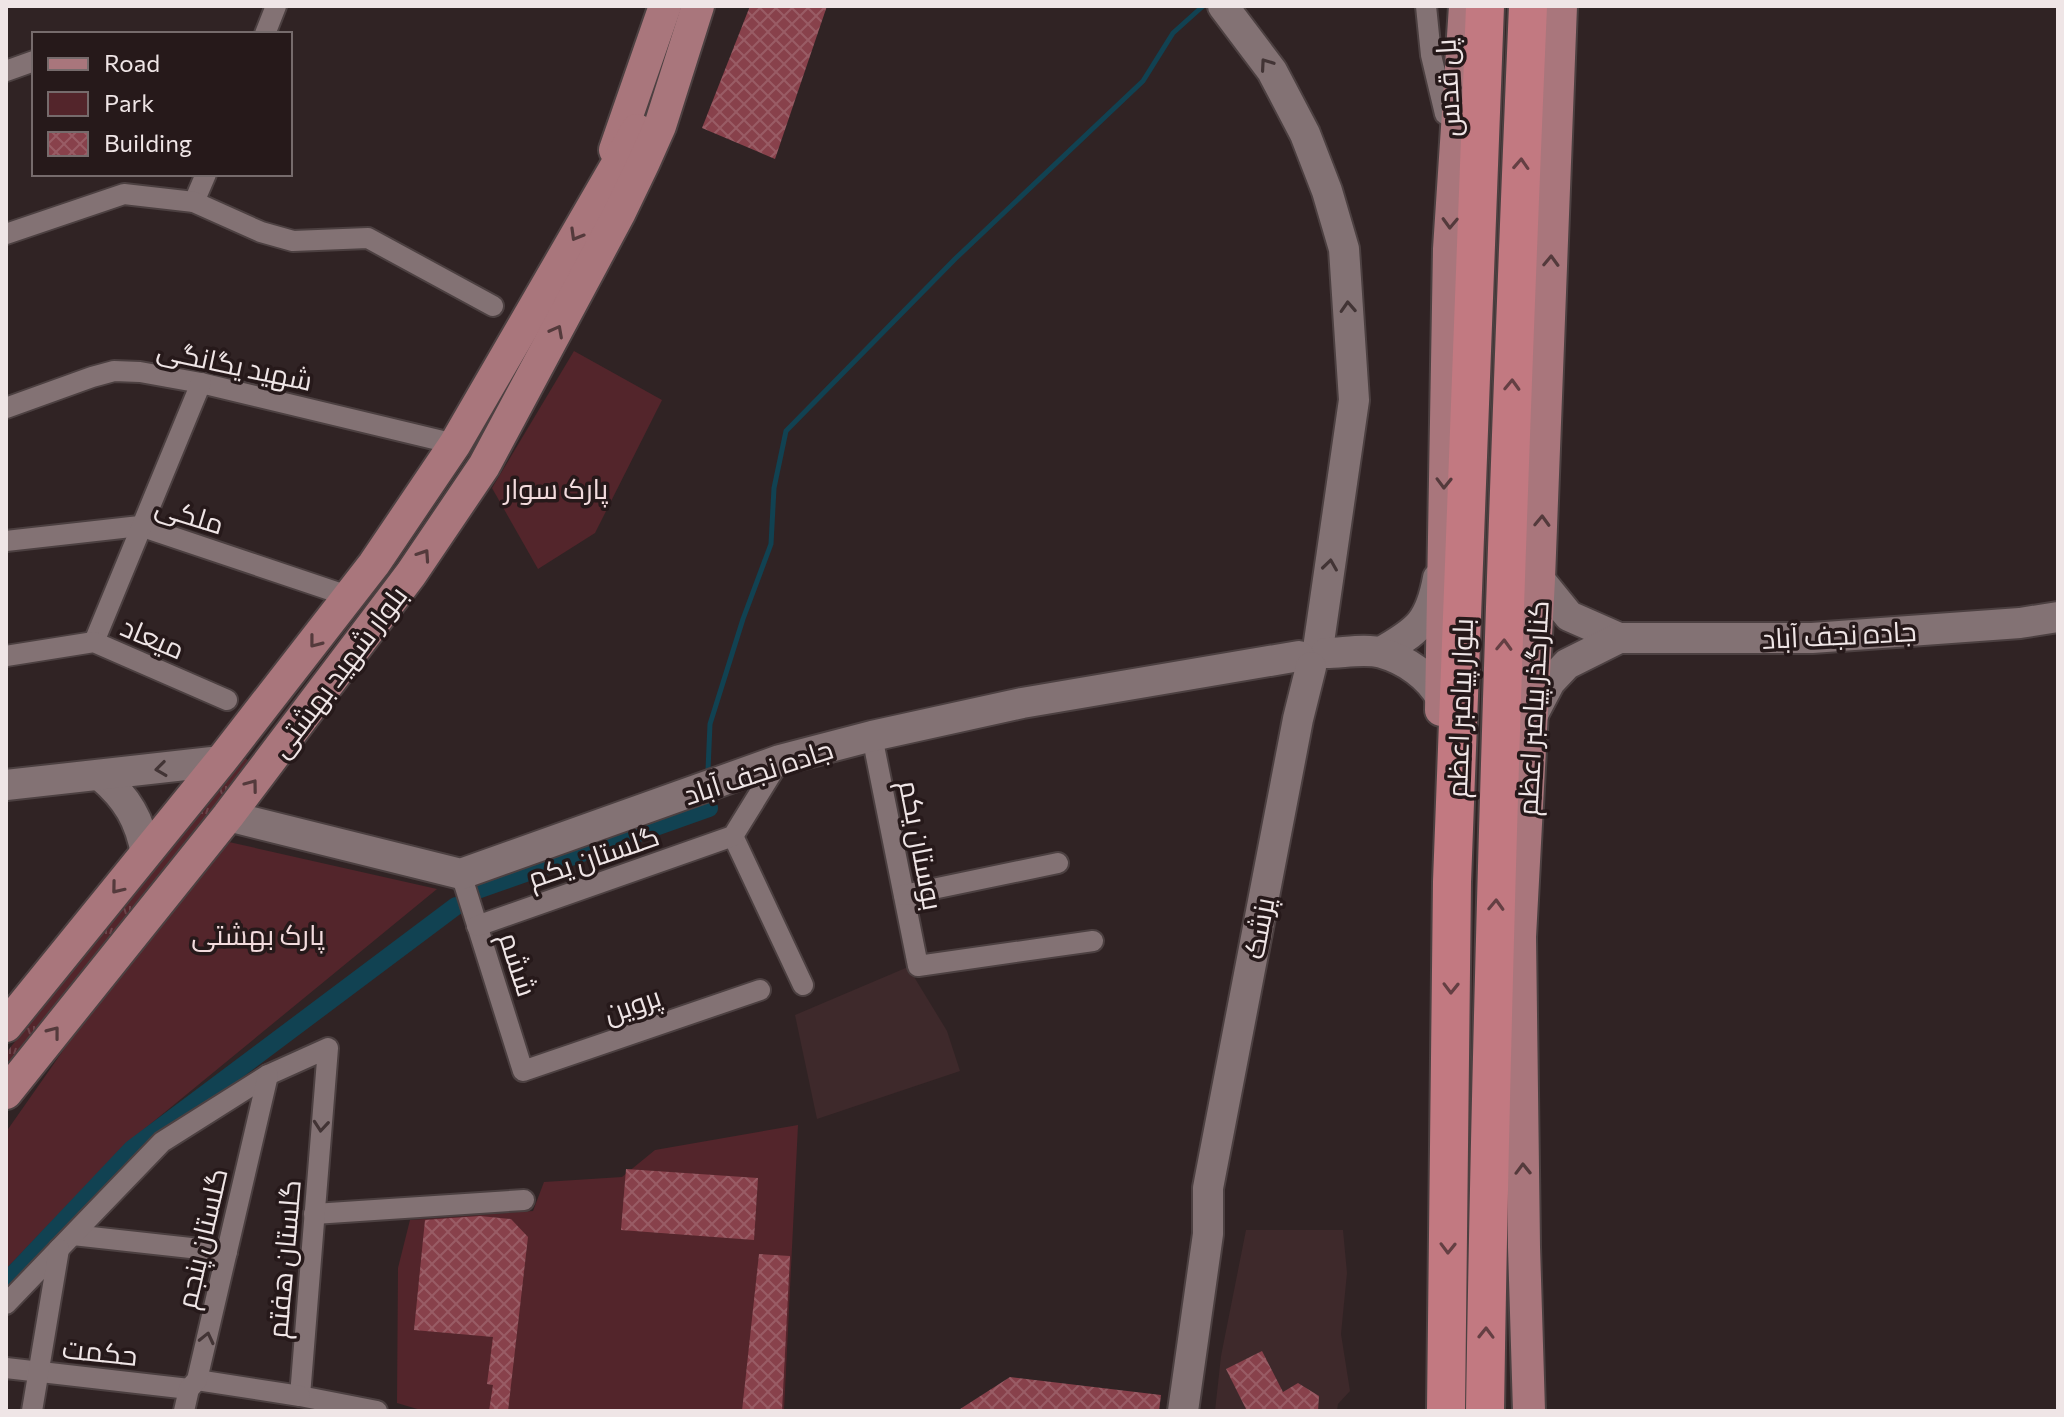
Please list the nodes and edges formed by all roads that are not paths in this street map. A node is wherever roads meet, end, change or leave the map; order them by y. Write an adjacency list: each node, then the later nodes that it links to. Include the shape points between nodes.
1 (276, 6): 14 (street)
2 (665, 6): 23 (main road, بلوار شهید بهشتی)
3 (679, 6): 19 (main road)
4 (698, 6): 19 (main road)
5 (721, 6): 23 (main road, بلوار شهید بهشتی, via 679,118)
6 (1223, 6): 38 (street, پزشک, one-way to 6, via 1354,400 1344,249 1305,134 1272,71)
7 (1426, 6): 18 (street)
8 (1443, 6): 18 (main road, پل قدس)
9 (1465, 6): 20 (main road)
10 (1485, 6): 53 (highway, بلوار پیامبر اعظم)
11 (1561, 6): 17 (main road, کنارگذر پیامبر اعظم)
12 (1575, 6): 17 (main road)
13 (1527, 15): 61 (highway, بلوار پیامبر اعظم, one-way to 13)
14 (266, 32)
15 (32, 62): 16 (street)
16 (6, 71)
17 (1557, 101): 32 (main road, کنارگذر پیامبر اعظم, one-way to 17)
18 (1445, 114): 20 (main road, پل قدس)
19 (651, 122): 23 (main road, بلوار شهید بهشتی)
20 (1452, 169): 31 (main road, one-way to 31)
21 (205, 176): 22 (street)
22 (194, 202): 24 (street, via 124,194); 25 (street, via 293,241 368,238)
23 (610, 203): 28 (main road, بلوار شهید بهشتی, one-way to 28); 48 (main road, بلوار شهید بهشتی, one-way to 23, via 411,574 484,466)
24 (6, 234)
25 (493, 306)
26 (201, 383): 27 (street, شهید یگانگی, via 114,371); 28 (street, شهید یگانگی); 29 (street)
27 (6, 408)
28 (455, 444): 33 (main road, بلوار شهید بهشتی)
29 (140, 526): 30 (street, ملکی); 33 (street, ملکی); 36 (street)
30 (6, 541)
31 (1442, 549): 37 (street, via 1430,612 1404,639); 40 (main road)
32 (1539, 579): 35 (street, via 1569,616); 42 (main road, کنارگذر پیامبر اعظم)
33 (351, 597): 45 (main road, بلوار شهید بهشتی, one-way to 45)
34 (2058, 617): 35 (street, جاده نجف آباد, via 1812,638)
35 (1619, 638): 42 (street, via 1567,664 1550,682)
36 (94, 642): 39 (street, میعاد); 41 (street, میعاد)
37 (1381, 652): 38 (street, جاده نجف آباد); 40 (street, via 1416,670)
38 (1313, 655): 43 (street, جاده نجف آباد, via 1022,703); 65 (street, پزشک)
39 (6, 656)
40 (1441, 698): 53 (main road, via 1442,803)
41 (227, 700)
42 (1531, 718): 56 (main road, کنارگذر پیامبر اعظم)
43 (872, 736): 44 (street, جاده نجف آباد); 54 (street, بوستان یکم)
44 (780, 760): 49 (street); 52 (street, جاده نجف آباد)
45 (221, 761): 46 (street, one-way to 46); 50 (main road, بلوار شهید بهشتی)
46 (101, 776): 47 (street); 50 (street, via 133,810)
47 (6, 785)
48 (228, 816): 52 (street); 64 (main road, بلوار شهید بهشتی, one-way to 48)
49 (733, 836): 55 (street, گلستان یکم); 58 (street)
50 (146, 854): 60 (main road, بلوار شهید بهشتی, one-way to 60)
51 (1058, 863): 54 (street)
52 (461, 874): 55 (street, ششم)
53 (1452, 882): 80 (highway, بلوار پیامبر اعظم, one-way to 80)
54 (904, 895): 57 (street, بوستان یکم, via 918,966)
55 (477, 926): 62 (street, ششم)
56 (1520, 937): 61 (highway); 82 (main road, کنارگذر پیامبر اعظم, one-way to 56)
57 (1093, 941)
58 (803, 985)
59 (760, 990): 62 (street, پروین)
60 (6, 1026)
61 (1491, 1063): 81 (highway, بلوار پیامبر اعظم, one-way to 61)
62 (523, 1071)
63 (268, 1075): 67 (street, گلستان هفتم, one-way to 67, via 328,1048); 68 (street, via 162,1142); 69 (street, گلستان پنجم)
64 (6, 1093)
65 (1208, 1188): 78 (street, پزشک, via 1189,1229); 79 (street, پزشک, via 1208,1234)
66 (524, 1200): 67 (street)
67 (314, 1214): 74 (street, گلستان هفتم)
68 (66, 1242): 69 (street); 70 (street); 72 (street)
69 (227, 1252): 73 (street, گلستان پنجم, one-way to 69)
70 (6, 1304)
71 (6, 1368): 72 (street, حکمت)
72 (39, 1372): 73 (street, حکمت); 75 (street)
73 (193, 1384): 74 (street, حکمت); 76 (street, گلستان پنجم)
74 (300, 1396): 77 (street)
75 (32, 1411)
76 (184, 1411)
77 (377, 1411)
78 (1166, 1411)
79 (1183, 1411)
80 (1446, 1411)
81 (1485, 1411)
82 (1529, 1411)

